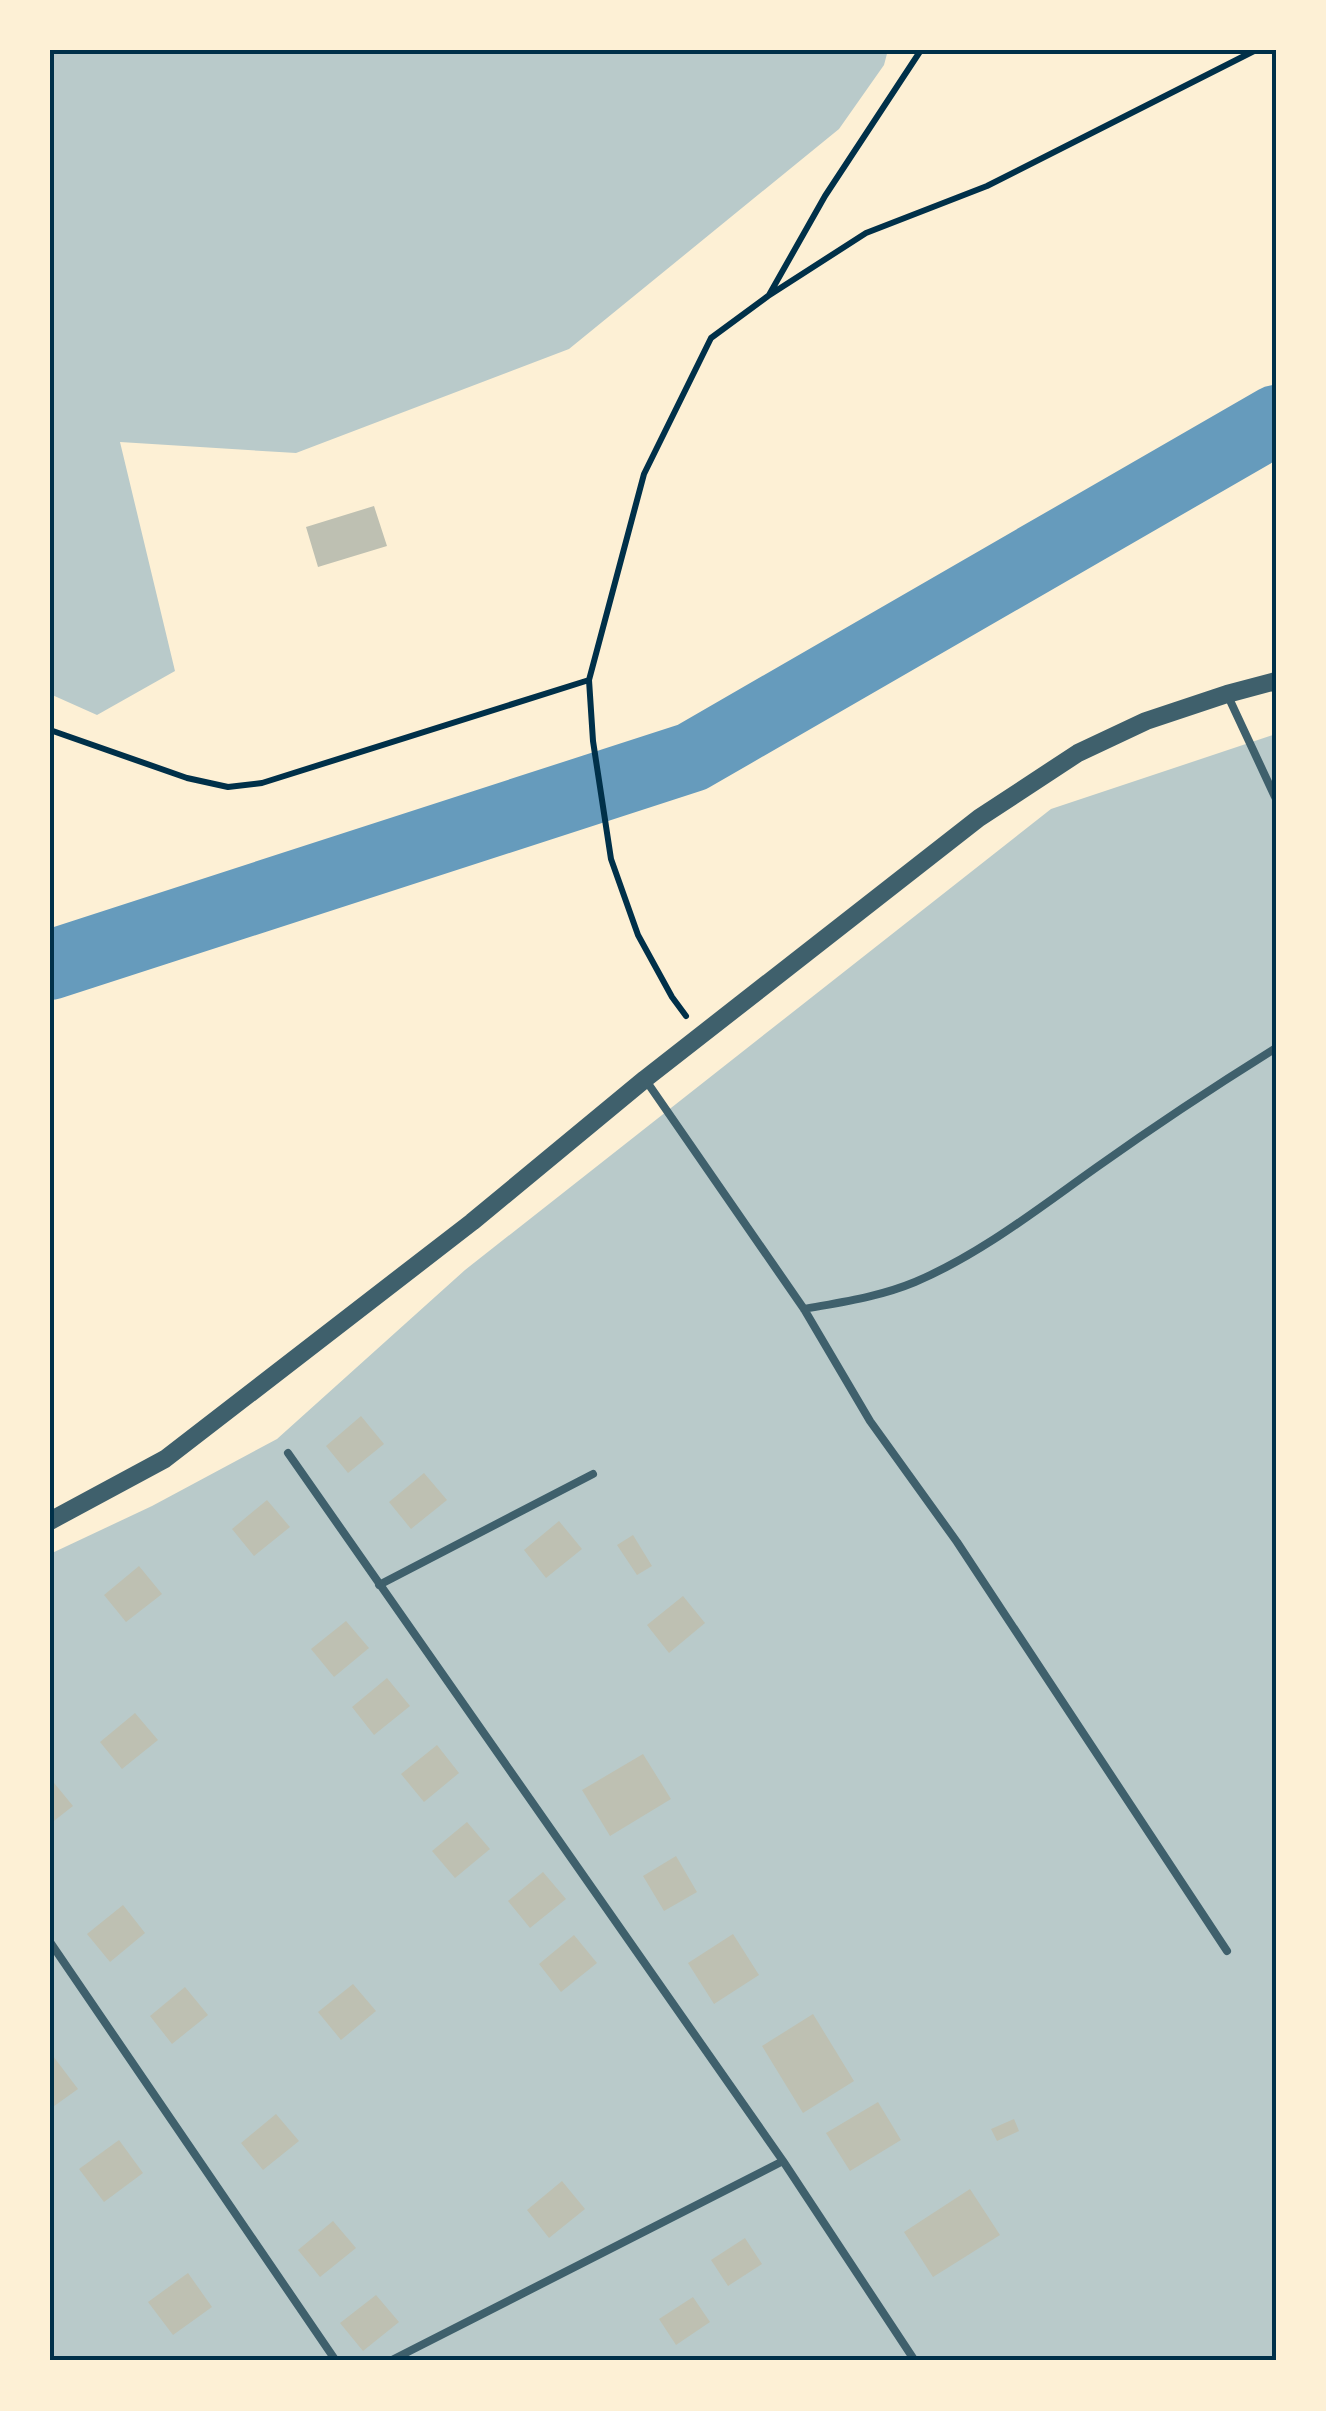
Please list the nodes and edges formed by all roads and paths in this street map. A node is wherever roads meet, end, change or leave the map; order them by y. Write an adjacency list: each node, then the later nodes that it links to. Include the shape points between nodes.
1 (921, 50): 3 (path)
2 (1256, 50): 3 (path, via 987,186 866,233)
3 (768, 296): 4 (path, via 711,338 644,474)
4 (589, 680): 7 (path, via 262,783 228,786 187,778); 9 (path, via 611,859 638,935)
5 (1276, 681): 6 (street)
6 (1227, 694): 8 (lane); 9 (street, via 1078,753 980,818)
7 (50, 730)
8 (1276, 800)
9 (701, 1036): 11 (street)
10 (1276, 1048): 12 (lane, via 954,1262 862,1299)
11 (645, 1080): 12 (lane); 15 (street, via 165,1459)
12 (804, 1308): 18 (lane, via 870,1422)
13 (288, 1454): 16 (lane)
14 (593, 1474): 16 (lane)
15 (50, 1521)
16 (380, 1585): 19 (lane)
17 (50, 1942): 20 (lane)
18 (1227, 1951)
19 (782, 2162): 21 (lane); 22 (lane)
20 (336, 2361)
21 (390, 2361)
22 (916, 2361)

